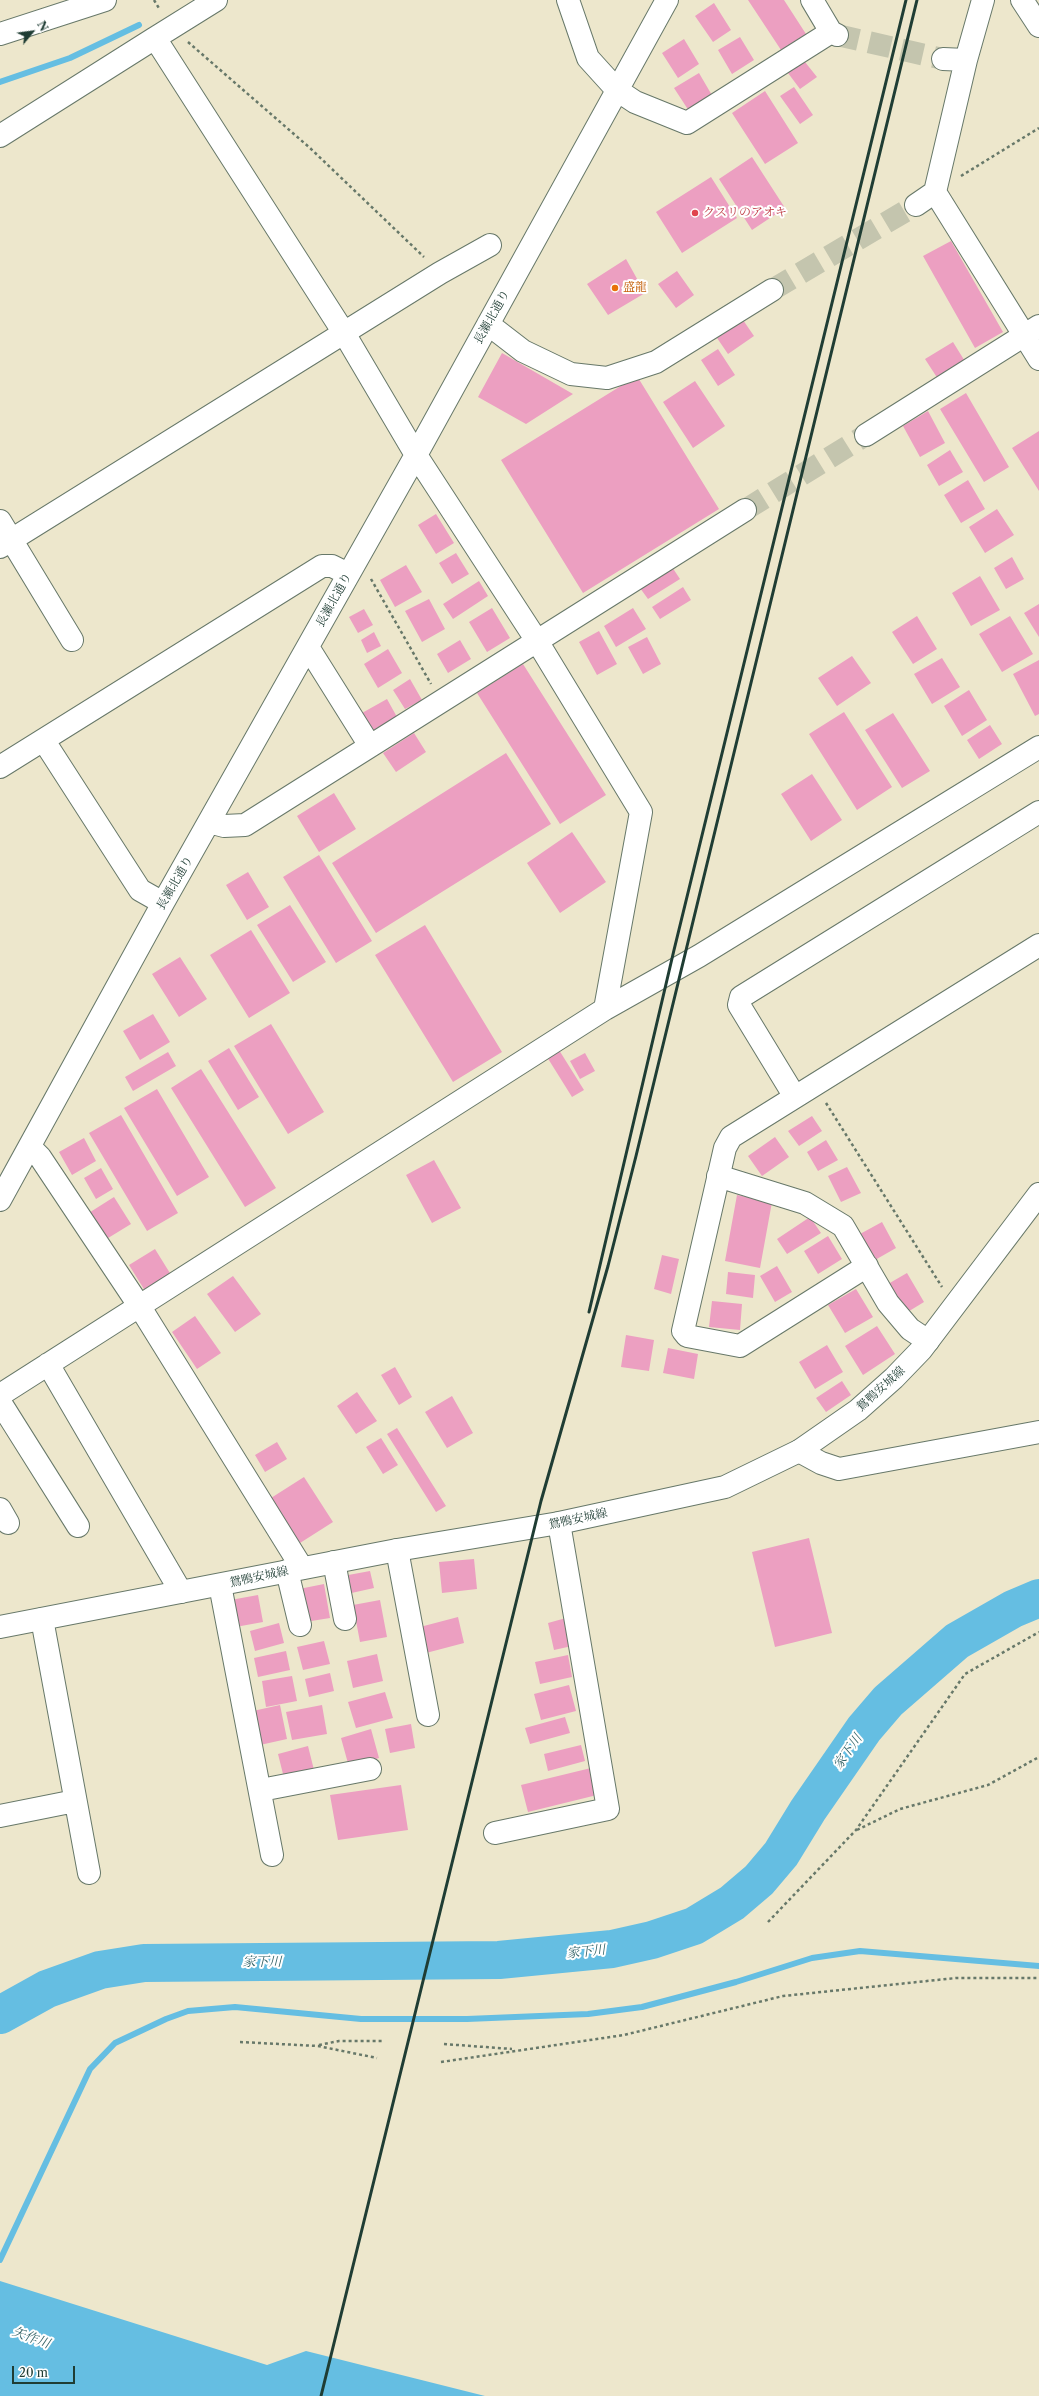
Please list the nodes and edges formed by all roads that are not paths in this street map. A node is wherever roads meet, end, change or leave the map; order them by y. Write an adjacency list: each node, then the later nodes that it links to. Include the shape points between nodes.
1 (105, 0): 10 (street)
2 (216, 0): 9 (street)
3 (568, 0): 13 (street, via 588,58)
4 (667, 0): 13 (street, 長瀬北通り)
5 (812, 0): 13 (street, via 834,33 687,123 634,102)
6 (982, 0): 12 (street)
7 (1022, 0): 8 (street)
8 (1039, 26)
9 (163, 32): 14 (street); 21 (street)
10 (0, 34)
11 (943, 60): 12 (street)
12 (966, 60): 15 (street)
13 (617, 90): 19 (street, 長瀬北通り)
14 (0, 136)
15 (935, 192): 16 (street); 20 (street)
16 (916, 204)
17 (490, 245): 21 (street)
18 (772, 290): 19 (street, via 656,362 607,378 571,374 523,351)
19 (488, 324): 24 (street, 長瀬北通り)
20 (1031, 331): 22 (street); 23 (street)
21 (344, 333): 24 (street); 27 (street)
22 (1039, 359)
23 (866, 435)
24 (416, 455): 28 (street, 長瀬北通り); 30 (street)
25 (745, 510): 30 (street)
26 (0, 521): 27 (street)
27 (6, 544): 29 (street)
28 (358, 574): 31 (street, 長瀬北通り); 32 (street, via 332,566 322,566)
29 (72, 640)
30 (537, 642): 33 (street, via 440,700); 40 (street, via 640,812)
31 (308, 646): 33 (street); 37 (street, 長瀬北通り)
32 (44, 741): 35 (street); 38 (street, via 140,890)
33 (370, 746): 37 (street, via 245,825 224,826)
34 (1039, 747): 40 (street, via 699,956)
35 (0, 767)
36 (1039, 812): 41 (street, via 741,997 740,1005)
37 (210, 822): 38 (street, 長瀬北通り)
38 (163, 902): 42 (street, 長瀬北通り)
39 (1039, 945): 41 (street, via 815,1086)
40 (605, 1009): 47 (street)
41 (795, 1096): 43 (street, via 731,1137 725,1148)
42 (30, 1147): 45 (street, 長瀬北通り); 47 (street, via 40,1157)
43 (718, 1176): 46 (street, via 805,1203 837,1222 843,1226); 46 (street, via 682,1331 687,1336 740,1346)
44 (1039, 1194): 48 (street, 鴛鴨安城線)
45 (0, 1200)
46 (867, 1266): 48 (street, via 888,1303 910,1329)
47 (140, 1307): 49 (street); 58 (street)
48 (928, 1341): 53 (street, 鴛鴨安城線, via 894,1378 858,1410)
49 (48, 1364): 50 (street); 60 (street)
50 (0, 1395)
51 (0, 1402): 55 (street)
52 (1039, 1432): 53 (street, via 840,1469 821,1463)
53 (799, 1451): 54 (street, 鴛鴨安城線, via 725,1487)
54 (559, 1523): 56 (street, 鴛鴨安城線); 70 (street, via 608,1809)
55 (78, 1526)
56 (397, 1550): 57 (street, 鴛鴨安城線); 65 (street)
57 (334, 1562): 58 (street, 鴛鴨安城線); 62 (street)
58 (294, 1569): 59 (street, 鴛鴨安城線); 63 (street)
59 (220, 1585): 60 (street, 鴛鴨安城線); 67 (street)
60 (181, 1592): 61 (street, 鴛鴨安城線)
61 (42, 1619): 64 (street, 鴛鴨安城線); 68 (street)
62 (345, 1619)
63 (300, 1625)
64 (0, 1627)
65 (428, 1715)
66 (370, 1769): 67 (street)
67 (261, 1790): 71 (street)
68 (74, 1801): 69 (street); 72 (street)
69 (0, 1816)
70 (495, 1833)
71 (272, 1855)
72 (89, 1873)

